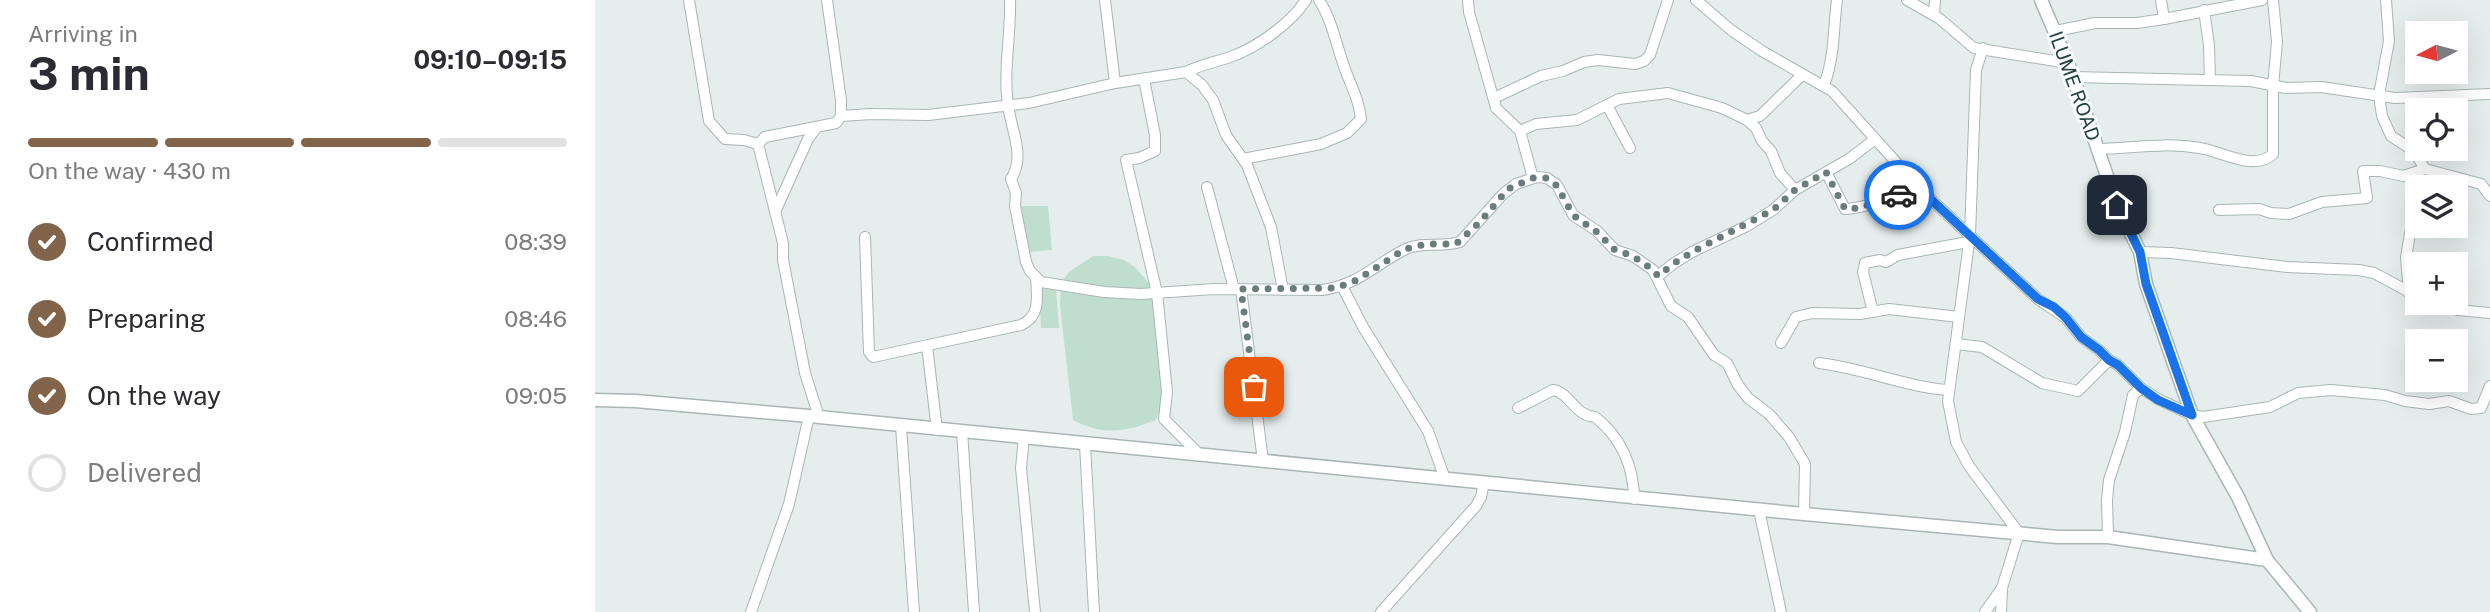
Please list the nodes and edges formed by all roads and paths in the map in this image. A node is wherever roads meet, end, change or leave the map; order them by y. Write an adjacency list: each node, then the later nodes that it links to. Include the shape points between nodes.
1 (689, 0): 42 (street, via 709,121 725,139)
2 (827, 0): 37 (street)
3 (1010, 0): 35 (street)
4 (1105, 0): 29 (street)
5 (1305, 0): 24 (street, via 1289,22 1261,40 1233,56)
6 (1319, 0): 45 (street, via 1359,100 1361,118 1347,133 1321,144)
7 (1468, 0): 34 (street)
8 (1668, 0): 34 (street, via 1644,61 1584,62)
9 (1696, 0): 25 (street, via 1731,30)
10 (1837, 0): 30 (street, via 1835,40)
11 (1907, 0): 19 (street)
12 (1935, 0): 19 (street)
13 (2161, 0): 20 (street)
14 (2262, 0): 18 (street)
15 (2273, 0): 31 (street, via 2277,41)
16 (2386, 0): 33 (street, via 2389,41)
17 (2041, 1): 21 (street, ILUME ROAD)
18 (2204, 10): 20 (street); 28 (street)
19 (1934, 15): 22 (street, via 1974,48)
20 (2164, 19): 21 (street, via 2095,23)
21 (2056, 31): 23 (street, ILUME ROAD)
22 (1983, 48): 23 (street); 57 (street, via 1976,69)
23 (2068, 63): 26 (street, ILUME ROAD)
24 (1187, 72): 27 (street); 45 (street, via 1213,100 1226,135)
25 (1802, 75): 30 (street); 38 (street, via 1760,117)
26 (2072, 77): 28 (street); 44 (street, ILUME ROAD)
27 (1144, 79): 29 (street); 65 (street, via 1155,151 1126,160)
28 (2210, 79): 31 (street)
29 (1115, 83): 35 (street)
30 (1824, 85): 41 (street)
31 (2273, 86): 33 (street); 44 (street, via 2273,154 2266,159 2248,161 2173,144)
32 (2490, 94): 33 (street)
33 (2379, 95): 46 (street, via 2391,136 2414,151)
34 (1494, 98): 40 (street, via 1496,108)
35 (1007, 104): 37 (street, via 928,115); 60 (street, via 1019,168 1011,179 1015,206 1026,262)
36 (1608, 105): 38 (street, via 1619,99 1668,93); 40 (street, via 1577,120 1536,124); 43 (street)
37 (841, 116): 39 (street, via 836,123)
38 (1747, 120): 51 (street)
39 (817, 127): 42 (street, via 765,137); 55 (street)
40 (1520, 131): 49 (street)
41 (1874, 139): 47 (street); 52 (street)
42 (758, 144): 55 (street)
43 (1630, 148)
44 (2098, 149): 58 (street, ILUME ROAD, via 2117,205)
45 (1243, 159): 64 (street, via 1271,227)
46 (2423, 170): 48 (street); 53 (street, via 2481,184); 54 (street, via 2403,176 2363,171 2367,198 2322,202 2289,214)
47 (1826, 172): 51 (street); 52 (street, via 1845,209)
48 (2422, 175)
49 (1533, 178): 59 (street, via 1547,178 1557,186 1573,215 1615,250 1633,256); 61 (street, via 1508,189 1459,242 1405,249)
50 (1207, 187): 62 (street)
51 (1795, 190): 59 (street, via 1773,210 1692,252)
52 (1923, 192): 57 (street)
53 (2490, 196)
54 (2219, 210)
55 (775, 212): 81 (street)
56 (865, 237): 72 (street, via 871,355)
57 (1969, 239): 67 (street, via 1898,255 1887,262 1865,263); 69 (street); 73 (street, via 2038,299 2054,307)
58 (2140, 252): 63 (street, via 2374,272); 80 (street, ILUME ROAD, via 2146,284)
59 (1658, 276): 93 (street, via 1671,306 1688,317 1714,355 1727,363 1748,398 1769,414 1798,451 1806,471)
60 (1036, 277): 65 (street, via 1046,284 1104,292); 72 (street, via 1036,312 1031,321)
61 (1342, 286): 64 (street); 89 (street, via 1428,431)
62 (1238, 289): 64 (street); 65 (street); 88 (street)
63 (2405, 289)
64 (1283, 290)
65 (1157, 293): 87 (street, via 1167,392 1164,419)
66 (2468, 311): 68 (street)
67 (1873, 312): 69 (street, via 1908,310); 70 (street, via 1800,315)
68 (2490, 313)
69 (1959, 317): 71 (street)
70 (1781, 343)
71 (1956, 344): 73 (street, via 1982,346 2042,383 2070,391 2084,387); 77 (street)
72 (927, 346): 83 (street)
73 (2109, 360): 76 (street)
74 (1819, 363): 77 (street)
75 (2490, 386): 80 (street, via 2481,408 2471,409 2449,401 2429,404 2331,390 2298,393 2270,407)
76 (2141, 388): 80 (street); 95 (street, via 2133,395 2109,480)
77 (1949, 390): 94 (street, via 1956,442)
78 (595, 400): 81 (street)
79 (1518, 408): 91 (street, via 1553,390 1585,416 1595,416 1620,443 1633,475)
80 (2192, 415): 96 (street, ILUME ROAD)
81 (814, 417): 82 (street); 98 (street)
82 (901, 426): 83 (street); 99 (street)
83 (937, 430): 84 (street)
84 (962, 431): 85 (street); 100 (street)
85 (1024, 437): 86 (street); 101 (street, via 1021,468)
86 (1085, 444): 87 (street); 102 (street)
87 (1200, 455): 88 (street)
88 (1263, 461): 89 (street)
89 (1445, 479): 90 (street)
90 (1484, 482): 91 (street); 103 (street, via 1476,506)
91 (1634, 499): 92 (street)
92 (1759, 510): 93 (street); 104 (street)
93 (1804, 514): 94 (street)
94 (2019, 533): 95 (street); 97 (street)
95 (2108, 537): 96 (street)
96 (2267, 560): 107 (street, ILUME ROAD)
97 (2001, 588): 105 (street); 106 (street)
98 (751, 612)
99 (914, 612)
100 (974, 612)
101 (1035, 612)
102 (1094, 612)
103 (1381, 612)
104 (1781, 612)
105 (1985, 612)
106 (2001, 612)
107 (2310, 612)

